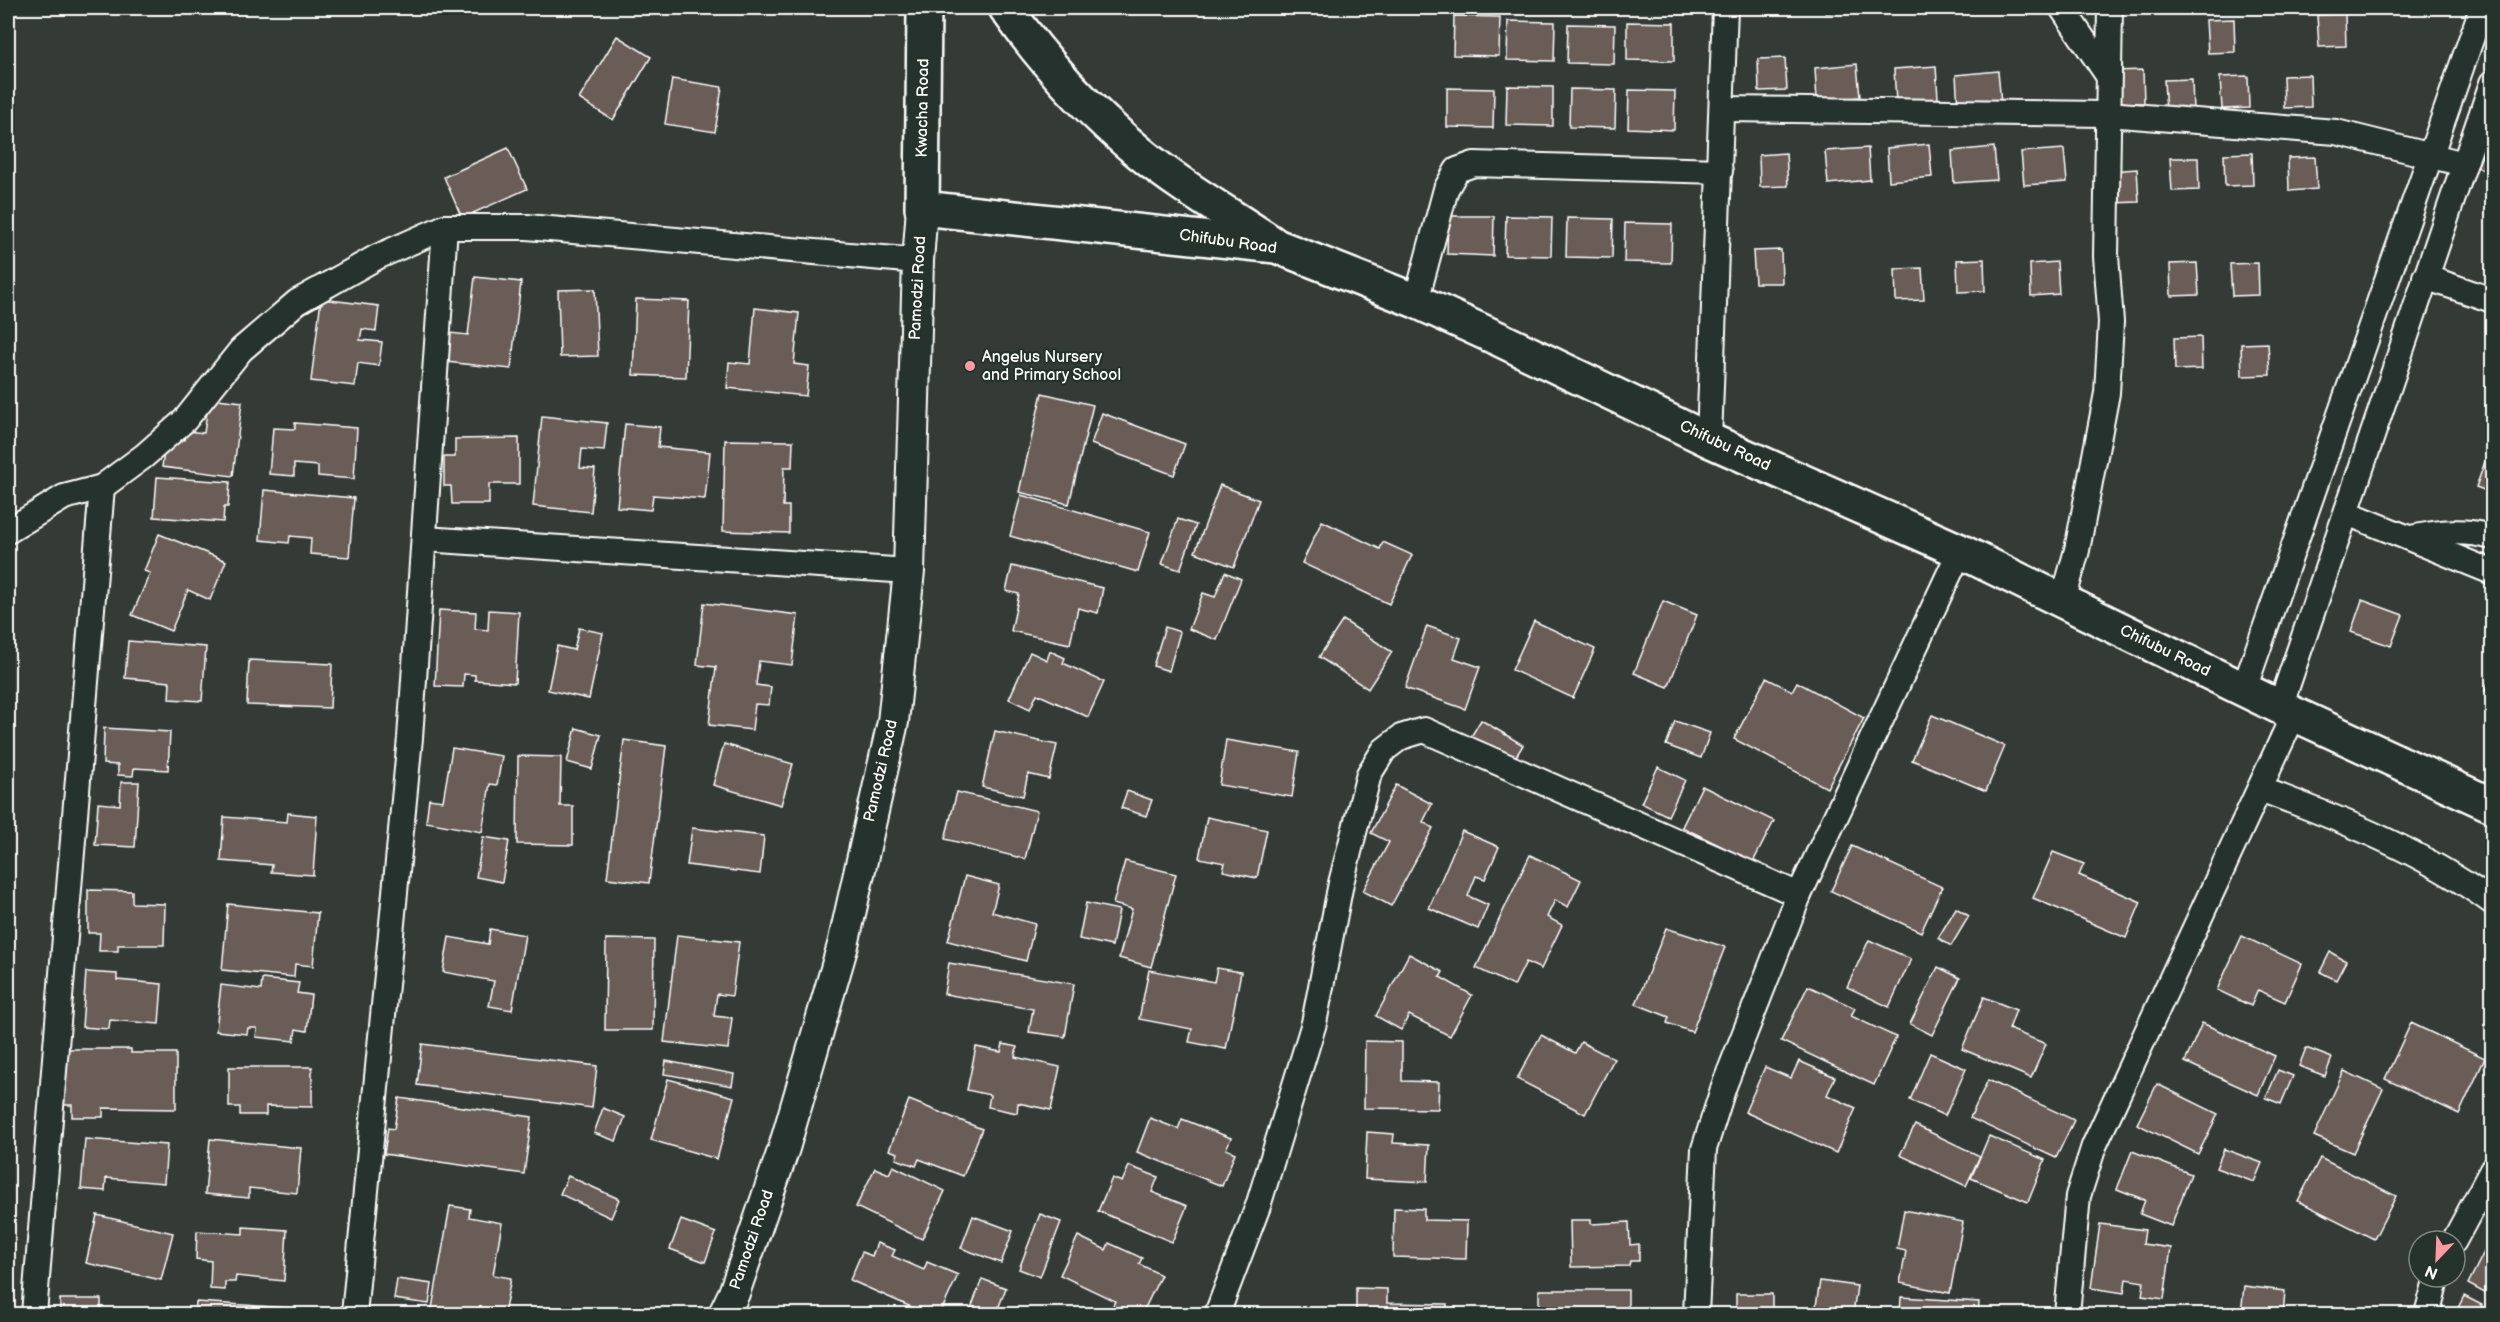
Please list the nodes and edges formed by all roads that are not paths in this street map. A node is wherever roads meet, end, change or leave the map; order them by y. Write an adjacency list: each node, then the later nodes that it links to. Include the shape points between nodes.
1 (924, 8): 14 (main road, Kwacha Road)
2 (1006, 8): 16 (main road, via 1093,110 1140,153)
3 (1725, 8): 9 (street)
4 (2062, 8): 7 (street)
5 (2110, 8): 7 (street)
6 (2482, 8): 11 (street)
7 (2107, 74): 10 (street)
8 (2493, 83): 12 (street)
9 (1723, 109): 10 (street); 13 (street)
10 (2107, 114): 11 (street, via 2336,132); 33 (street, via 2106,256 2111,322 2107,393 2078,550)
11 (2428, 155): 12 (street); 21 (street)
12 (2464, 164): 18 (street)
13 (1720, 171): 20 (street, via 1474,164 1457,170 1446,189); 23 (street)
14 (922, 208): 16 (main road, Chifubu Road); 17 (street, Pamodzi Road)
15 (445, 227): 17 (street, via 527,227); 24 (street, via 377,257 297,302 241,350 184,420); 29 (street)
16 (1276, 246): 20 (main road, Chifubu Road)
17 (918, 261): 31 (street, Pamodzi Road)
18 (2425, 277): 19 (street); 22 (street)
19 (2493, 300)
20 (1416, 301): 23 (main road, Chifubu Road)
21 (2358, 365): 22 (street); 34 (street)
22 (2392, 375): 25 (street)
23 (1709, 440): 30 (main road, Chifubu Road)
24 (102, 487): 26 (street, via 64,497); 43 (street)
25 (2347, 513): 28 (street); 35 (street)
26 (8, 531)
27 (2493, 537): 28 (street, via 2446,530)
28 (2410, 538): 32 (street)
29 (424, 539): 31 (street); 44 (street, via 411,738)
30 (1960, 550): 33 (main road, Chifubu Road); 38 (street)
31 (909, 571): 45 (street, Pamodzi Road, via 893,722 843,945 784,1148)
32 (2493, 572)
33 (2063, 601): 34 (main road, Chifubu Road)
34 (2244, 689): 35 (main road, Chifubu Road)
35 (2287, 710): 36 (street); 37 (main road, Chifubu Road)
36 (2260, 789): 39 (street, via 2341,819 2417,855); 48 (street, via 2094,1146 2078,1196)
37 (2493, 805)
38 (1799, 896): 46 (street, via 1424,730 1401,737 1384,750 1369,774 1341,883 1314,1023 1258,1206); 47 (street, via 1724,1086 1704,1149)
39 (2493, 903)
40 (2493, 1170): 41 (street)
41 (2461, 1229)
42 (2434, 1289): 49 (street)
43 (34, 1314)
44 (354, 1314)
45 (724, 1314)
46 (1217, 1314)
47 (1696, 1314)
48 (2067, 1314)
49 (2427, 1314)

